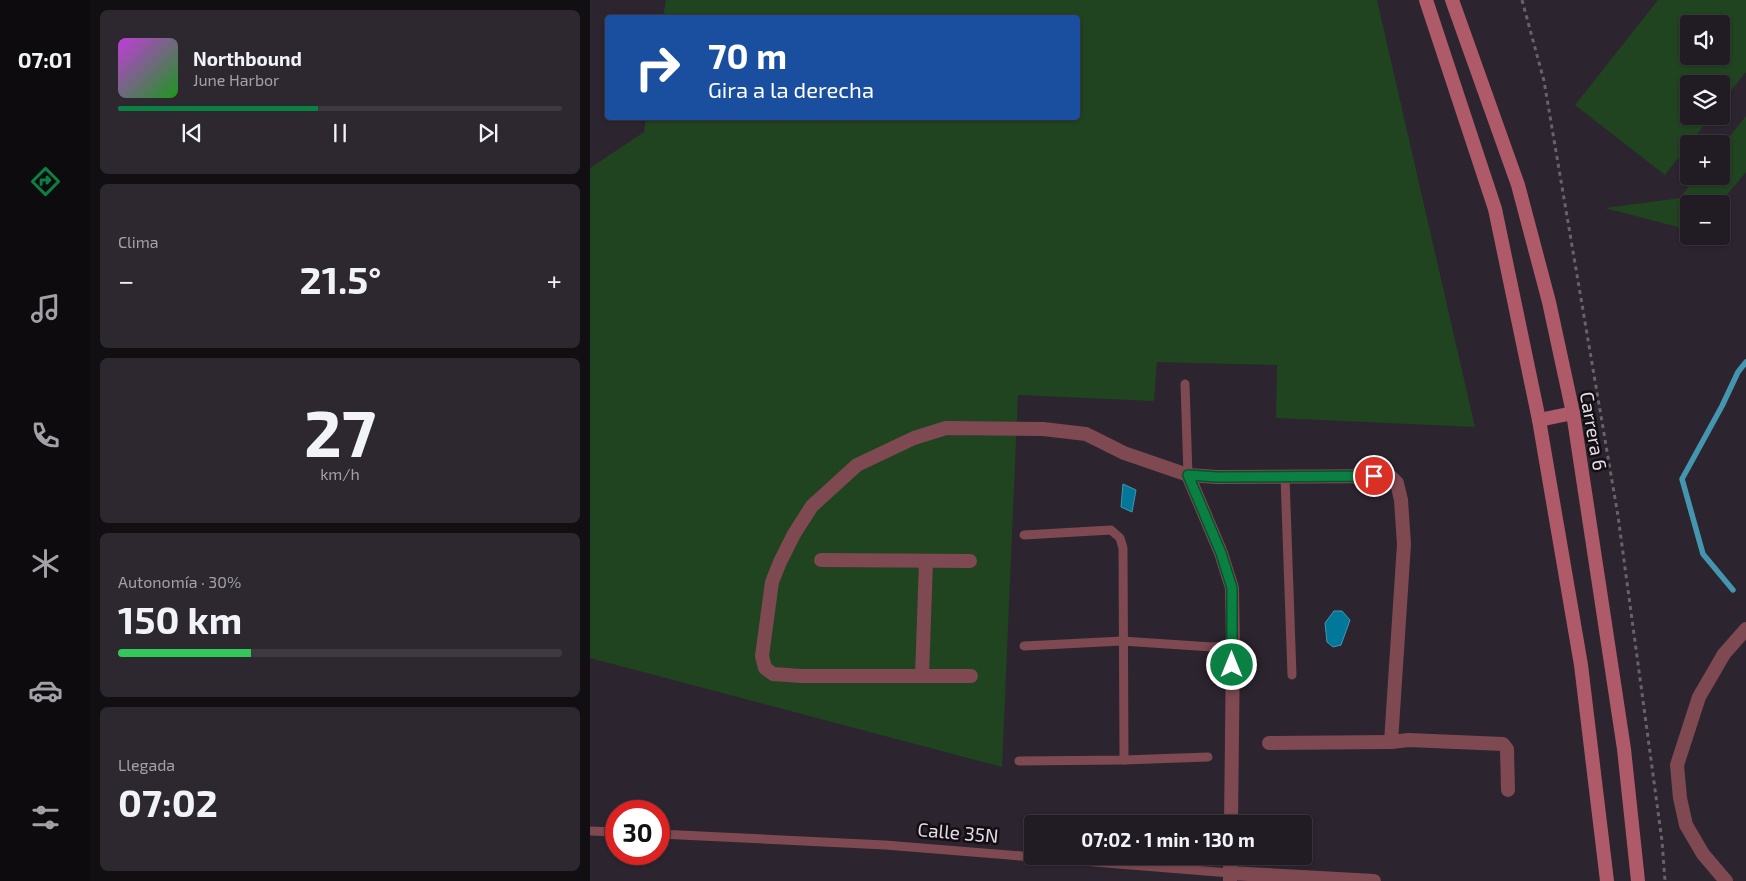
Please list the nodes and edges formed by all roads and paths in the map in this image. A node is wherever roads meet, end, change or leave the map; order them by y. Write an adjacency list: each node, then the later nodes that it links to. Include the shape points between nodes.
1 (1426, 0): 6 (main road, via 1496,209)
2 (1452, 0): 5 (main road, Carrera 6, via 1518,185 1549,302)
3 (1522, 0): 34 (path, via 1544,81 1618,516)
4 (1184, 384): 7 (lane)
5 (1573, 413): 6 (main road); 33 (main road, Carrera 6, via 1624,749)
6 (1539, 420): 32 (main road, via 1581,665)
7 (1188, 475): 8 (street); 16 (street, via 1232,588); 18 (street, via 1124,453 1086,434 1043,429 946,428 914,438 857,465 812,506 780,562 772,582 762,656 765,668 773,674 801,676)
8 (1285, 477): 17 (lane); 20 (street, via 1390,476 1397,483 1404,544)
9 (1024, 535): 14 (lane, via 1111,530 1120,538 1123,548)
10 (822, 560): 12 (street)
11 (970, 561): 12 (street)
12 (926, 562): 18 (street)
13 (1746, 629): 35 (street, via 1724,654 1699,697 1677,765 1686,825 1703,854)
14 (1122, 641): 15 (lane); 16 (lane); 23 (lane)
15 (1024, 646)
16 (1233, 646): 26 (street)
17 (1292, 675)
18 (922, 676): 19 (street)
19 (971, 676)
20 (1391, 742): 21 (street); 25 (street, via 1503,744 1507,749)
21 (1269, 743)
22 (1208, 757): 23 (lane)
23 (1124, 760): 24 (lane)
24 (1019, 761)
25 (1508, 790)
26 (1231, 815)
27 (590, 831): 28 (lane)
28 (605, 832)
29 (670, 835): 30 (lane, Calle 35N, via 885,845)
30 (1230, 877): 31 (street, Calle 35N)
31 (1374, 881)
32 (1607, 881)
33 (1638, 881)
34 (1665, 881)
35 (1726, 881)

